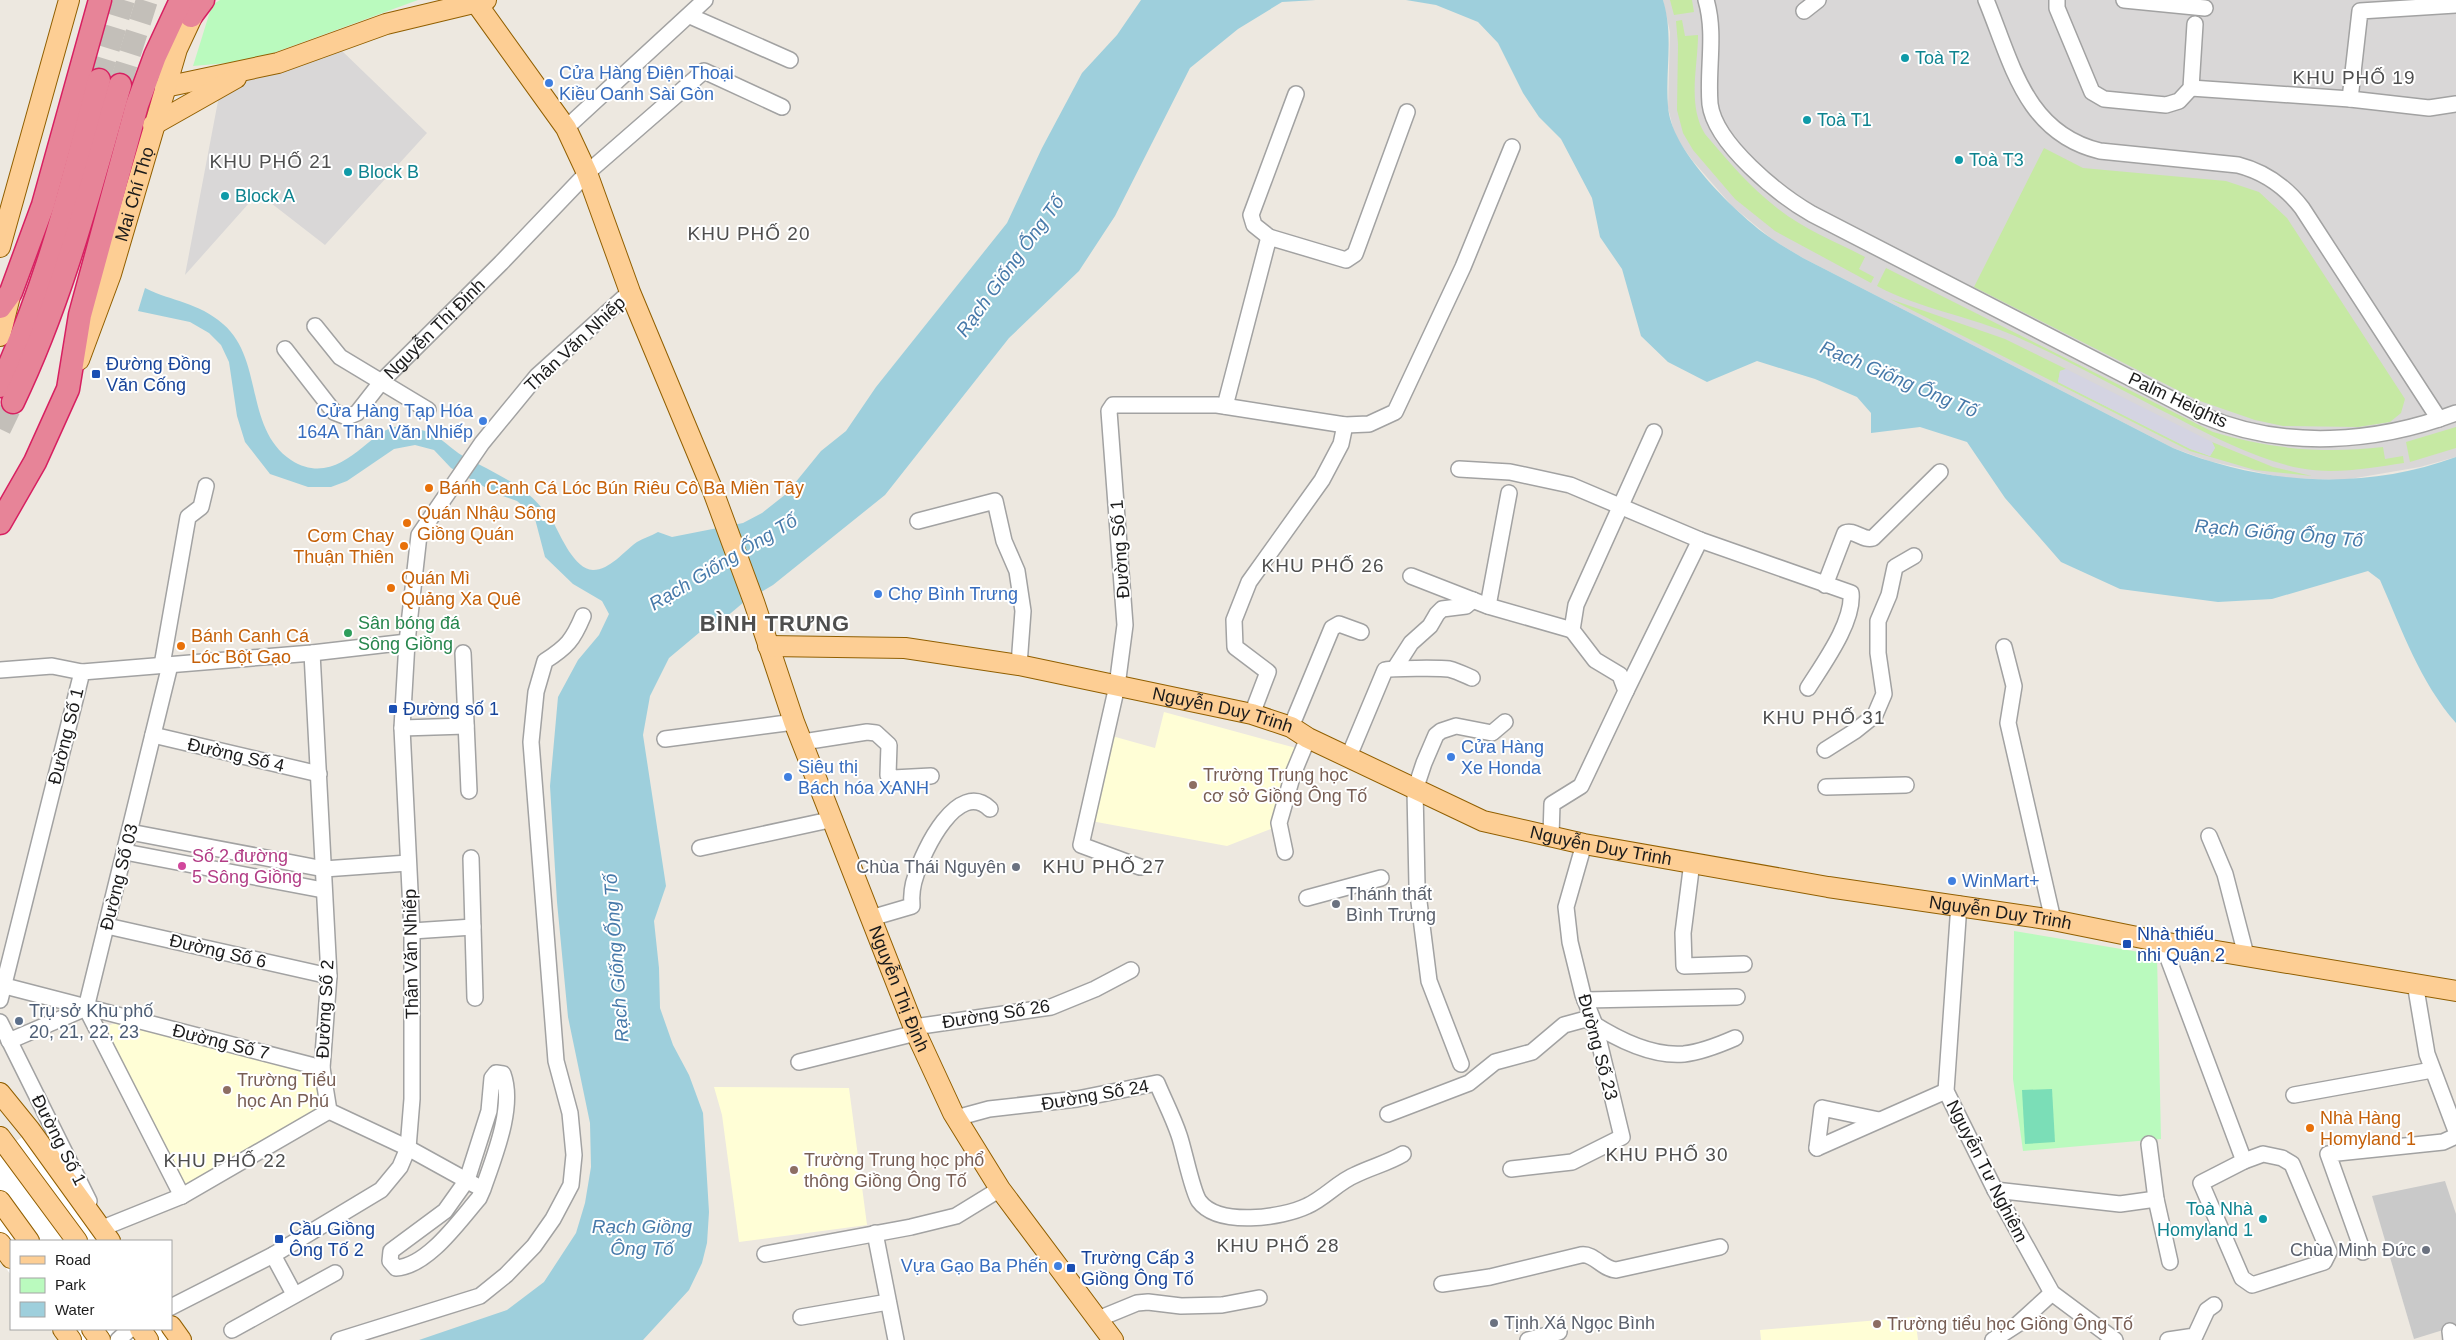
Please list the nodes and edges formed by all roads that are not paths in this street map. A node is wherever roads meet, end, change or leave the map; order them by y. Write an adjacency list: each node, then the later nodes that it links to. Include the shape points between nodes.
1 (70, 0): 32 (main road)
2 (100, 0): 34 (highway, via 42,206)
3 (705, 0): 15 (street)
4 (1706, 0): 44 (street, Palm Heights, via 1712,38 1710,104 1716,123 1763,178 1812,214 2195,412 2226,424 2289,437 2339,438 2389,433)
5 (1818, 0): 14 (street)
6 (1986, 0): 44 (street, via 2031,106 2062,136 2100,151 2238,165 2260,172 2289,192)
7 (2057, 0): 21 (street, via 2057,8 2092,92 2104,98 2166,105 2179,101)
8 (2124, 0): 10 (street)
9 (478, 1): 18 (main road, via 386,24 278,63); 28 (main road)
10 (2188, 3): 12 (street); 16 (street)
11 (194, 4): 20 (main road, Mai Chí Thọ); 39 (highway, Mai Chí Thọ, via 155,56 137,105 80,315)
12 (2206, 4): 16 (street)
13 (2456, 5): 23 (street, via 2360,11)
14 (1804, 12)
15 (690, 16): 17 (street); 28 (street)
16 (2195, 24): 21 (street)
17 (790, 60)
18 (253, 68): 20 (main road); 27 (main road)
19 (110, 83): 40 (highway, via 36,298)
20 (165, 87): 27 (main road, Mai Chí Thọ)
21 (2191, 88): 23 (street)
22 (1296, 94): 31 (street, via 1251,215 1254,225)
23 (2350, 99): 24 (street, via 2429,108)
24 (2456, 104)
25 (782, 107): 30 (street, Nguyễn Thị Định, via 704,71)
26 (1407, 112): 31 (street, via 1355,254 1346,260)
27 (153, 125): 39 (main road, Mai Chí Thọ, via 111,274)
28 (566, 128): 30 (main road)
29 (1512, 147): 45 (street, via 1464,267 1395,412 1369,424)
30 (587, 173): 33 (main road); 38 (street, Nguyễn Thị Định)
31 (1269, 237): 41 (street)
32 (0, 247)
33 (630, 292): 63 (street, Thân Văn Nhiếp, via 537,376 482,443 419,535); 64 (main road, Nguyễn Thị Định, via 713,491)
34 (5, 299): 36 (main road)
35 (315, 326): 38 (street, via 340,357)
36 (0, 336)
37 (285, 349): 38 (street, Nguyễn Thị Định, via 329,407 342,416 358,413)
38 (382, 381): 42 (street)
39 (68, 389): 53 (highway, Mai Chí Thọ, via 34,462)
40 (7, 394)
41 (1225, 406): 45 (street); 74 (street, Đường Số 1, via 1113,405 1109,412 1126,625)
42 (428, 410)
43 (2456, 413): 44 (street, Palm Heights)
44 (2439, 420)
45 (1345, 425): 77 (street, via 1342,444 1322,480 1248,582 1234,620 1235,647 1268,672)
46 (1654, 432): 51 (street)
47 (1459, 469): 51 (street, via 1510,472 1570,484)
48 (1940, 472): 57 (street, via 1873,538 1850,531 1844,533)
49 (206, 486): 68 (street, Đường Số 03, via 201,507 188,517)
50 (1509, 493): 59 (street)
51 (1621, 507): 54 (street); 61 (street, via 1576,605)
52 (918, 521): 69 (street, via 995,501 1004,541 1017,570 1023,611)
53 (0, 523)
54 (1700, 540): 57 (street); 76 (street)
55 (1914, 556): 87 (street, via 1895,567 1889,595 1878,621 1878,653 1884,694 1875,715)
56 (1411, 576): 58 (street)
57 (1825, 585): 75 (street, via 1851,593 1851,599 1839,638)
58 (1473, 600): 59 (street); 70 (street, via 1466,606 1442,609 1430,626 1411,643)
59 (1488, 606): 61 (street)
60 (582, 616): 192 (street, via 574,638 546,661 536,692 530,742 556,1061 570,1113 574,1155 571,1185 534,1246 480,1296)
61 (1572, 630): 76 (street, via 1595,660 1620,675)
62 (1361, 632): 81 (street, via 1339,624 1332,628)
63 (407, 642): 66 (street, Đường Số 1); 82 (street, Thân Văn Nhiếp)
64 (768, 646): 69 (main road, Nguyễn Duy Trinh, via 904,648); 78 (main road, Nguyễn Thị Định)
65 (2004, 646): 114 (street, via 2014,686 2008,723)
66 (312, 653): 68 (street, Đường Số 1); 89 (street, Đường Số 2)
67 (463, 653): 80 (street)
68 (166, 665): 72 (street, Đường Số 1); 83 (street, Đường Số 03)
69 (1020, 665): 74 (main road, Nguyễn Duy Trinh)
70 (1396, 668): 73 (street, via 1442,668); 88 (street, via 1385,670 1381,677)
71 (0, 670): 72 (street, via 52,666)
72 (82, 672): 124 (street, Đường Số 1)
73 (1472, 678)
74 (1117, 686): 77 (main road, Nguyễn Duy Trinh); 107 (street, Đường Số 1, via 1081,845)
75 (1808, 688)
76 (1626, 691): 98 (street, via 1581,786 1552,804)
77 (1252, 714): 81 (main road, Nguyễn Duy Trinh)
78 (794, 722): 85 (street); 86 (main road, Nguyễn Thị Định)
79 (1505, 722): 93 (street, via 1492,733 1456,726 1441,730)
80 (466, 726): 82 (street); 94 (street)
81 (1291, 727): 84 (main road, Nguyễn Duy Trinh)
82 (402, 728): 106 (street, Thân Văn Nhiếp)
83 (153, 735): 89 (street, Đường Số 4); 97 (street, Đường Số 03)
84 (1308, 738): 88 (main road, Nguyễn Duy Trinh); 103 (street, via 1293,774 1279,823)
85 (665, 739)
86 (803, 742): 90 (street, via 876,733 889,745 888,775 893,778); 96 (main road, Nguyễn Thị Định)
87 (1825, 750)
88 (1349, 756): 93 (main road, Nguyễn Duy Trinh)
89 (319, 774): 108 (street, Đường Số 2)
90 (931, 776)
91 (1906, 785): 92 (street)
92 (1826, 786)
93 (1415, 790): 98 (main road, Nguyễn Duy Trinh, via 1483,821); 137 (street, via 1417,886 1429,981)
94 (469, 792)
95 (990, 809): 113 (street, via 975,800 957,806 921,861 912,892 912,906)
96 (834, 819): 101 (street); 113 (main road, Nguyễn Thị Định)
97 (130, 832): 102 (street, Đường Số 03); 108 (street)
98 (1551, 836): 100 (main road, Nguyễn Duy Trinh)
99 (2210, 836): 119 (street, via 2225,874)
100 (1584, 844): 105 (main road, Nguyễn Duy Trinh); 129 (street, Đường Số 23, via 1566,907 1570,942)
101 (700, 848)
102 (125, 852): 110 (street); 115 (street, Đường Số 03)
103 (1286, 852)
104 (471, 858): 116 (street)
105 (1692, 862): 112 (main road, Nguyễn Duy Trinh, via 1828,886); 120 (street, via 1683,933 1684,966)
106 (408, 863): 108 (street); 117 (street, Thân Văn Nhiếp)
107 (1140, 866)
108 (324, 869): 110 (street, Đường Số 2)
109 (1381, 878): 111 (street)
110 (323, 890): 122 (street, Đường Số 2)
111 (1307, 898)
112 (1959, 904): 114 (main road, Nguyễn Duy Trinh); 140 (street, Nguyễn Tư Nghiêm)
113 (871, 918): 133 (main road, Nguyễn Thị Định)
114 (2053, 920): 118 (main road, Nguyễn Duy Trinh)
115 (107, 926): 122 (street, Đường Số 6); 130 (street, Đường Số 03)
116 (473, 927): 117 (street); 127 (street)
117 (412, 931): 152 (street, Thân Văn Nhiếp, via 412,1099)
118 (2162, 942): 119 (main road, Nguyễn Duy Trinh); 154 (street)
119 (2246, 955): 123 (main road, Nguyễn Duy Trinh)
120 (1744, 964)
121 (1131, 970): 133 (street, Đường Số 26, via 1051,1007)
122 (329, 976): 138 (street, Đường Số 2)
123 (2415, 984): 125 (main road, Nguyễn Duy Trinh); 139 (street)
124 (5, 986): 128 (street, Đường Số 1); 130 (street, Đường Số 7)
125 (2456, 990)
126 (1737, 997): 129 (street)
127 (475, 998)
128 (0, 1000)
129 (1585, 1000): 132 (street, Đường Số 23)
130 (86, 1008): 135 (street); 138 (street, Đường Số 7); 160 (street)
131 (0, 1022): 135 (street, Đường Số 1)
132 (1595, 1025): 134 (street, via 1654,1051 1682,1054 1709,1049); 145 (street, via 1586,1019 1564,1025 1532,1052 1495,1062 1469,1083); 155 (street, Đường Số 23, via 1622,1137 1572,1162)
133 (915, 1030): 136 (street, Đường Số 26); 146 (main road, Nguyễn Thị Định)
134 (1736, 1038)
135 (9, 1041): 164 (street, Đường Số 1)
136 (800, 1062)
137 (1461, 1064)
138 (322, 1068): 144 (street, Đường Số 2)
139 (2432, 1070): 142 (street); 148 (street)
140 (1946, 1091): 147 (street); 159 (street, Nguyễn Tư Nghiêm)
141 (0, 1093): 150 (main road)
142 (2294, 1095)
143 (0, 1106): 150 (main road)
144 (329, 1111): 152 (street); 160 (street)
145 (1388, 1114)
146 (956, 1118): 153 (street, Đường Số 24, via 989,1109 1077,1099 1157,1083 1179,1134 1199,1201 1229,1218 1270,1217 1306,1207 1353,1175); 158 (main road, Nguyễn Thị Định)
147 (1879, 1120)
148 (2456, 1131)
149 (2456, 1136): 169 (street, via 2443,1142 2328,1154)
150 (15, 1137): 164 (main road); 166 (main road)
151 (2149, 1144): 161 (street)
152 (408, 1148): 156 (street); 171 (street, Thân Văn Nhiếp, via 400,1167 381,1190)
153 (1404, 1154)
154 (2244, 1161): 154 (street, via 2201,1183 2242,1278 2252,1285 2324,1262 2329,1252 2292,1164 2263,1154)
155 (1511, 1168)
156 (467, 1180): 157 (street); 157 (street, via 489,1111 492,1078 496,1072 503,1074 507,1107); 157 (street, via 445,1211 391,1251 390,1261 396,1268 406,1267 440,1244)
157 (483, 1189)
158 (1000, 1189): 163 (street, via 956,1216); 183 (main road, Nguyễn Thị Định)
159 (1995, 1190): 161 (street, via 2120,1204); 176 (street, Nguyễn Tư Nghiêm)
160 (182, 1196): 164 (street)
161 (2156, 1199): 173 (street)
162 (0, 1201): 165 (main road)
163 (875, 1233): 170 (street); 179 (street)
164 (106, 1238)
165 (28, 1240)
166 (76, 1240)
167 (0, 1242): 172 (main road)
168 (1720, 1247): 175 (street, via 1616,1270 1581,1255 1490,1277)
169 (2363, 1252)
170 (765, 1254)
171 (273, 1255): 177 (street); 181 (street, Thân Văn Nhiếp)
172 (10, 1257)
173 (2170, 1262)
174 (335, 1273): 177 (street)
175 (1442, 1284)
176 (2052, 1293): 196 (street, via 2018,1324); 197 (street, Nguyễn Tư Nghiêm)
177 (294, 1294): 187 (street)
178 (1259, 1298): 183 (street, via 1222,1305 1137,1303)
179 (888, 1302): 182 (street); 193 (street)
180 (2214, 1305): 198 (street, via 2207,1310 2195,1336)
181 (172, 1306)
182 (802, 1317)
183 (1098, 1319): 194 (main road, Nguyễn Thị Định)
184 (172, 1327): 191 (main road)
185 (129, 1330): 189 (street)
186 (163, 1330): 190 (main road)
187 (232, 1330)
188 (1559, 1332): 195 (street)
189 (118, 1340)
190 (171, 1340)
191 (181, 1340)
192 (340, 1340)
193 (896, 1340)
194 (1113, 1340)
195 (1528, 1340)
196 (1994, 1340)
197 (2115, 1340)
198 (2168, 1340)

